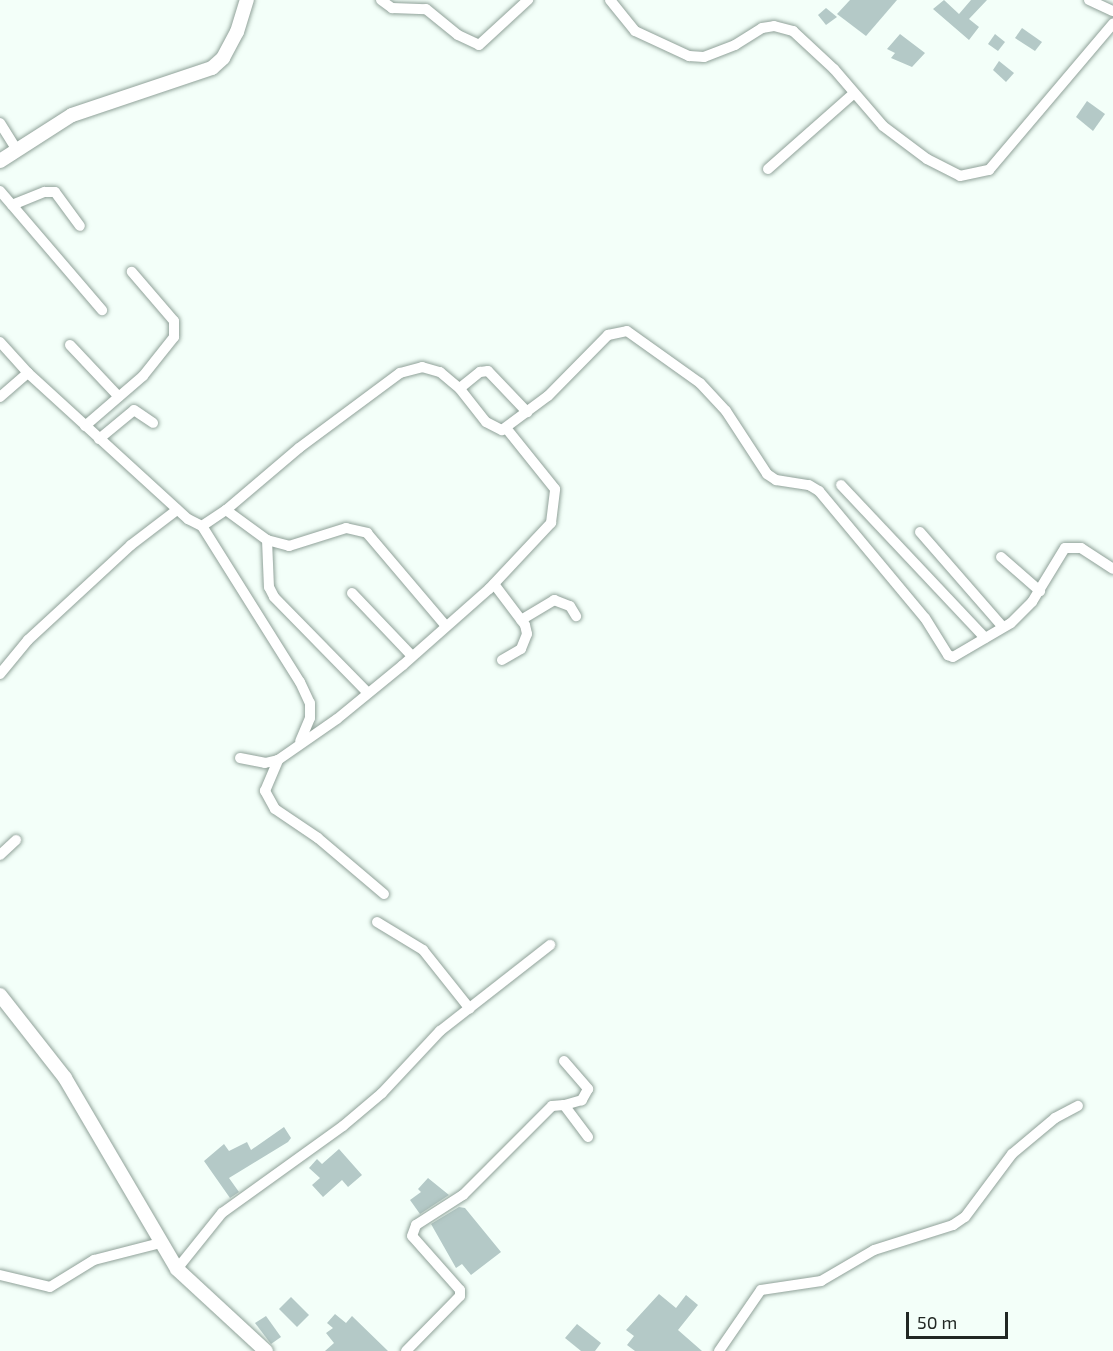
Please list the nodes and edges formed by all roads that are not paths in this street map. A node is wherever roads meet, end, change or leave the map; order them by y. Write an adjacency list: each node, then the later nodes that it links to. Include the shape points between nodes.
1 (247, 0): 10 (street, via 237,32 212,68 72,115)
2 (381, 0): 3 (street, via 392,8 426,9 458,35 479,45)
3 (528, 0)
4 (610, 0): 8 (street, via 635,30 689,56 704,57 735,45 762,28 774,26 793,31 834,69)
5 (1089, 0): 6 (street)
6 (1113, 11)
7 (1113, 24): 8 (street, via 989,170 976,176 960,176 927,159 883,126)
8 (853, 94): 12 (street)
9 (0, 123): 10 (street)
10 (17, 150): 11 (street)
11 (0, 161)
12 (768, 169)
13 (0, 190): 14 (street)
14 (12, 205): 15 (street, via 55,192); 17 (street)
15 (80, 226)
16 (132, 272): 23 (street, via 175,327 174,337)
17 (102, 310)
18 (0, 342): 20 (street)
19 (70, 345): 23 (street)
20 (28, 373): 22 (street); 26 (street)
21 (460, 388): 24 (street, via 480,372 488,371); 27 (street, via 486,423); 31 (street, via 431,368 400,373 299,448)
22 (0, 397)
23 (119, 397): 26 (street)
24 (527, 412): 27 (street); 44 (street, via 608,335 627,332 700,383 726,411 767,474 776,480 809,484 819,491 925,618 948,655 953,657)
25 (153, 423): 28 (street, via 135,410)
26 (85, 426): 28 (street)
27 (506, 428): 37 (street, via 555,489 556,502 551,523)
28 (99, 439): 30 (street)
29 (841, 485): 44 (street)
30 (177, 510): 32 (street); 47 (street, via 131,545 28,640)
31 (226, 510): 32 (street); 34 (street)
32 (202, 526): 49 (street, via 310,703 308,726)
33 (920, 532): 43 (street)
34 (267, 540): 42 (street, via 289,546 346,528 368,533); 48 (street, via 268,587 274,597)
35 (1001, 557): 38 (street)
36 (1113, 568): 38 (street, via 1071,546 1061,554)
37 (494, 584): 41 (street); 42 (street)
38 (1040, 591): 43 (street)
39 (352, 593): 45 (street)
40 (576, 616): 41 (street, via 562,600 554,600)
41 (521, 620): 46 (street, via 526,642)
42 (446, 627): 45 (street)
43 (1003, 627): 44 (street)
44 (985, 638)
45 (411, 655): 48 (street)
46 (502, 660)
47 (0, 674)
48 (368, 693): 49 (street)
49 (298, 744): 51 (street)
50 (240, 758): 51 (street, via 265,763)
51 (278, 760): 54 (street, via 265,791 275,809 318,838)
52 (16, 840): 53 (street)
53 (0, 855)
54 (384, 894)
55 (377, 922): 58 (street, via 423,950)
56 (550, 945): 58 (street)
57 (0, 995): 63 (street, via 65,1078)
58 (470, 1009): 64 (street, via 440,1032 382,1093 343,1126 222,1213)
59 (564, 1061): 60 (street, via 588,1089 582,1100)
60 (564, 1105): 62 (street); 67 (street, via 552,1106 463,1195 413,1230 412,1236 460,1290 460,1296)
61 (1078, 1106): 68 (street, via 1055,1118 1012,1154 965,1217 953,1225 874,1250 821,1281 761,1290)
62 (588, 1137)
63 (160, 1243): 64 (street); 65 (street, via 94,1260 50,1287)
64 (177, 1269): 66 (street)
65 (0, 1275)
66 (266, 1351)
67 (406, 1351)
68 (719, 1351)

